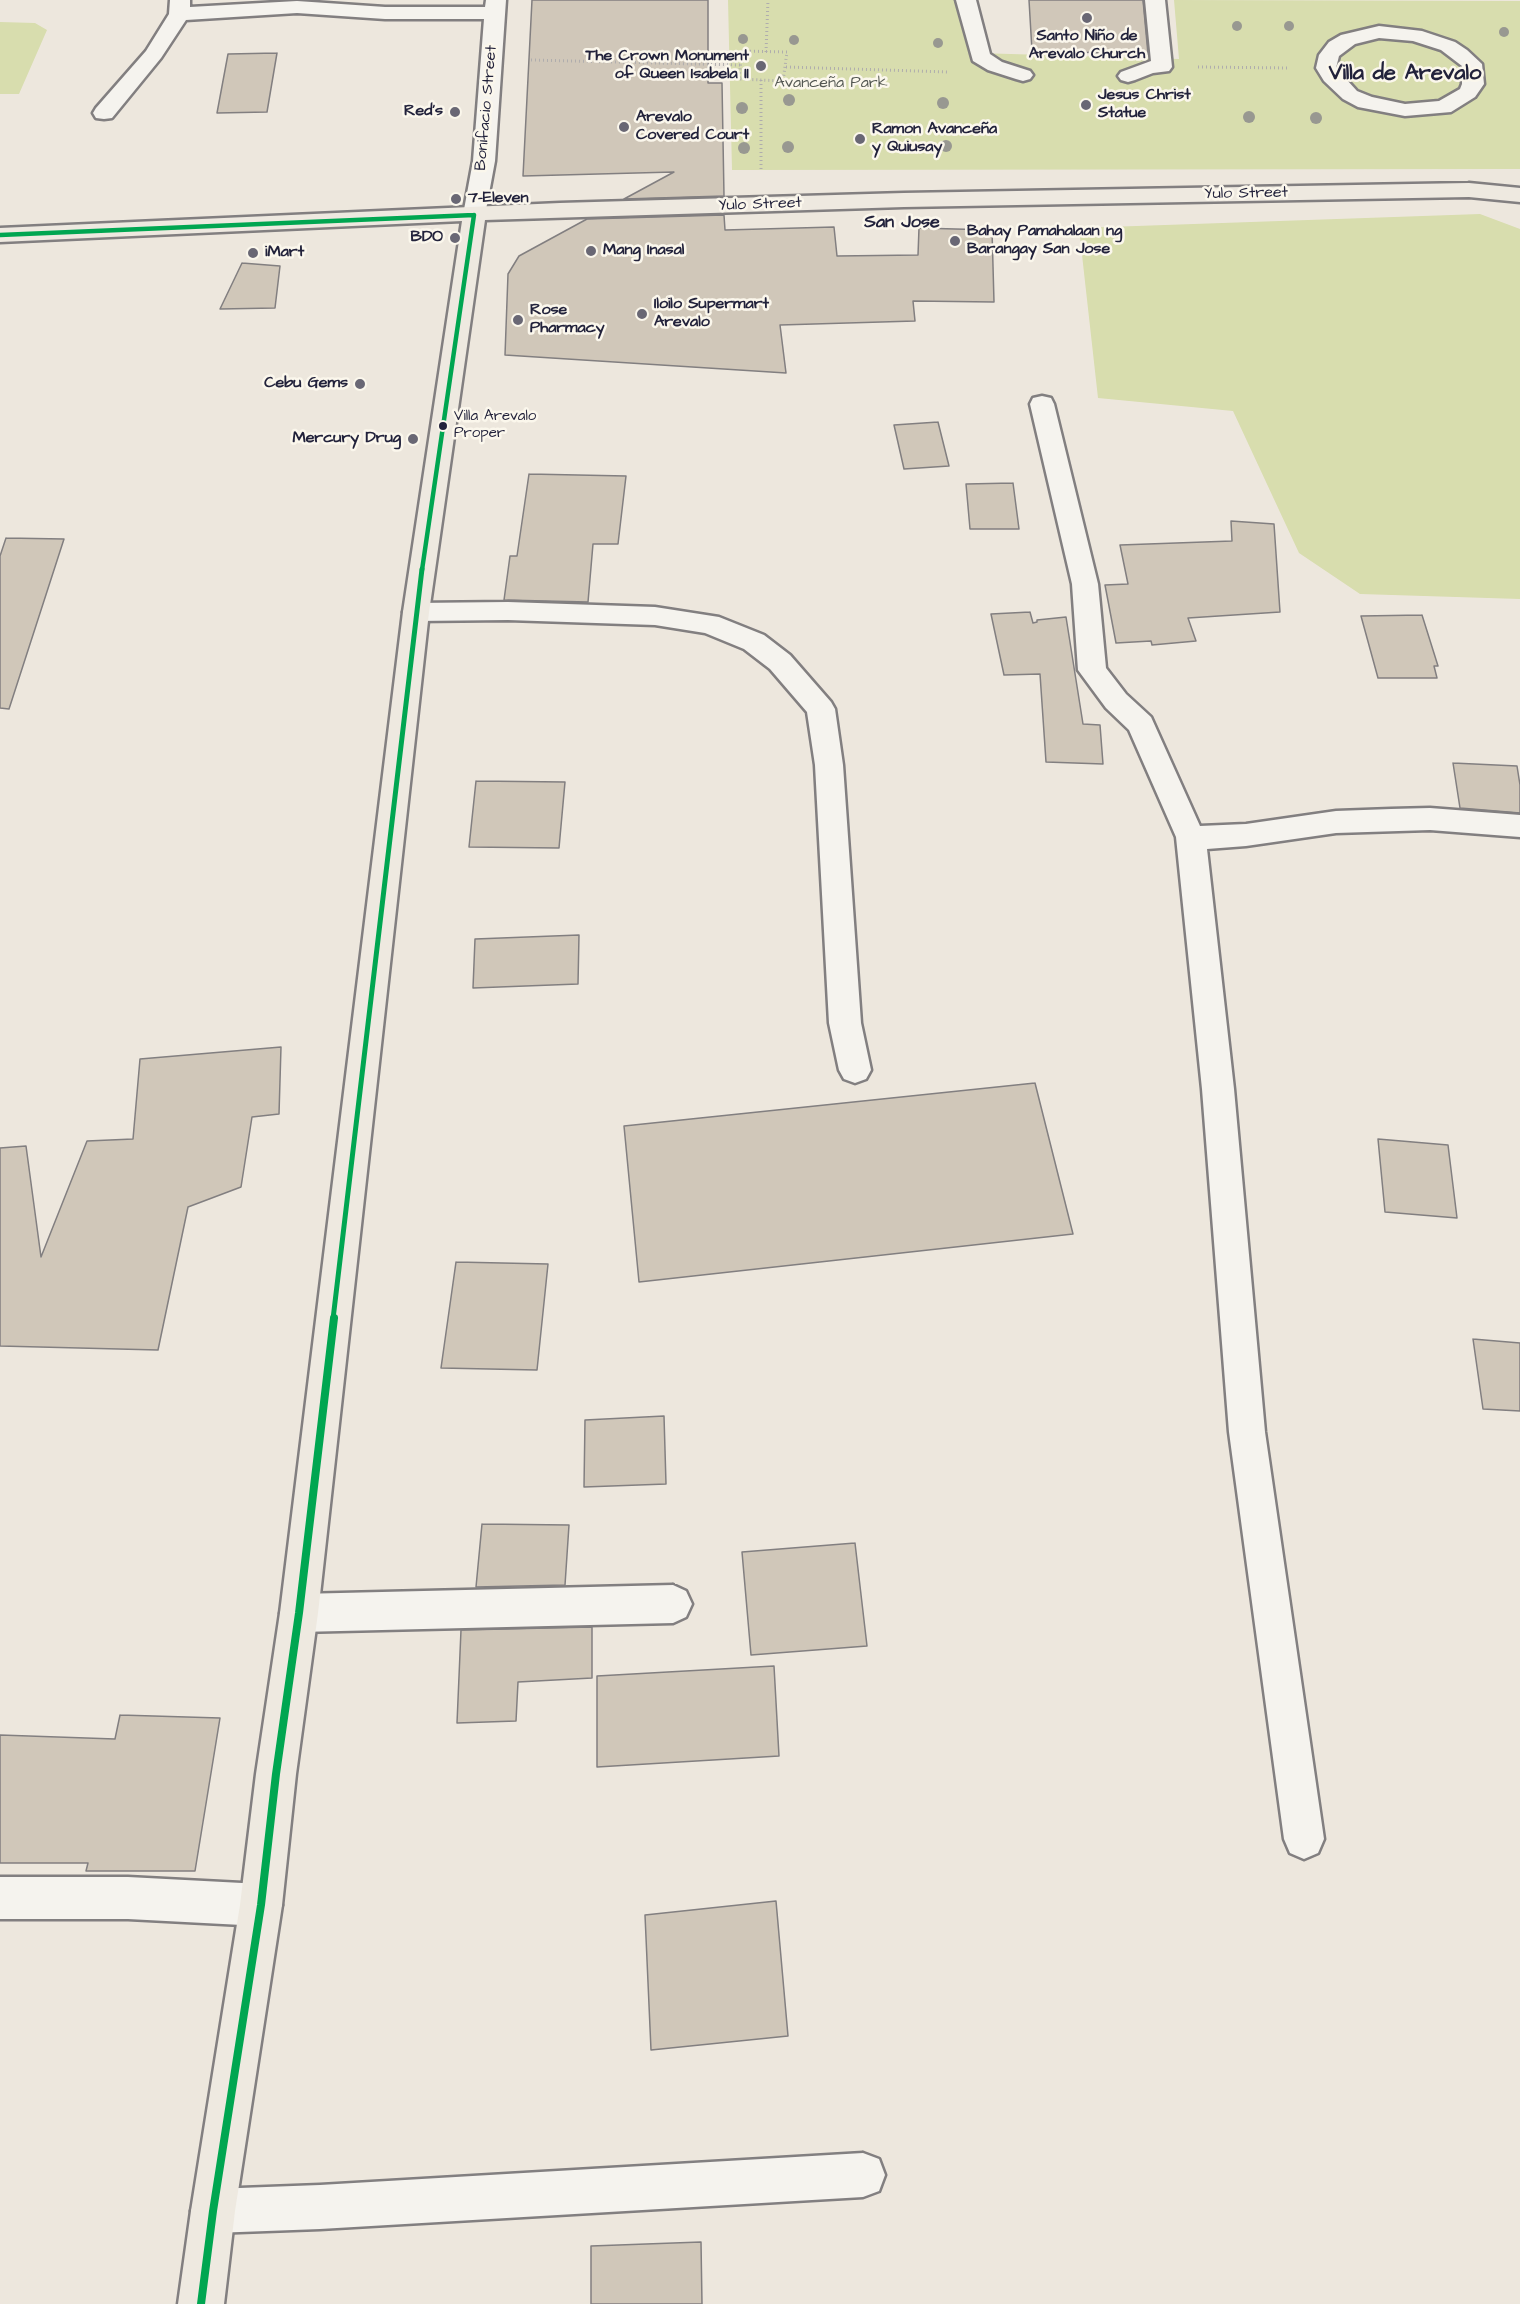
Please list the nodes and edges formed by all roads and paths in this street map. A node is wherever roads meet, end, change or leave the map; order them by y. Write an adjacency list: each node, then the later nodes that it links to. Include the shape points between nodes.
1 (768, 0): 6 (path)
2 (966, 0): 12 (street, via 981,57)
3 (1155, 0): 10 (street)
4 (180, 7): 5 (street, via 297,7 386,13); 15 (street, via 154,54)
5 (496, 7): 7 (street, Bonifacio Street)
6 (766, 52): 8 (path, via 742,51); 9 (path, via 787,52)
7 (492, 60): 8 (path); 18 (street, Bonifacio Street, via 484,160)
8 (740, 65): 14 (path, via 739,79)
9 (786, 67): 12 (path); 14 (path, via 783,81)
10 (1162, 67): 11 (path); 13 (street, via 1150,67)
11 (1326, 68): 11 (street, via 1350,95 1405,110 1443,107 1468,93 1473,84 1472,64 1460,54 1432,39 1397,32 1348,39 1329,55)
12 (1023, 75)
13 (1128, 76)
14 (761, 80): 17 (path, via 762,175)
15 (104, 113)
16 (1520, 195): 17 (main road, Yulo Street, via 1469,190)
17 (734, 205): 18 (main road, Yulo Street)
18 (474, 215): 19 (main road, Yulo Street); 21 (main road)
19 (0, 235)
20 (1042, 404): 23 (street, via 1085,584 1092,670 1116,701 1141,724)
21 (416, 612): 24 (street, via 656,616 709,624 754,642 780,662 821,709 829,765 845,1023); 26 (main road)
22 (1520, 826): 23 (street, via 1391,820 1336,822 1246,835)
23 (1191, 836): 27 (street, via 1218,1089 1247,1432)
24 (855, 1070)
25 (673, 1604): 26 (street)
26 (299, 1613): 29 (main road)
27 (1304, 1839)
28 (0, 1898): 29 (street, via 128,1898)
29 (261, 1905): 31 (main road)
30 (862, 2175): 31 (street)
31 (213, 2211): 32 (main road)
32 (201, 2304)

